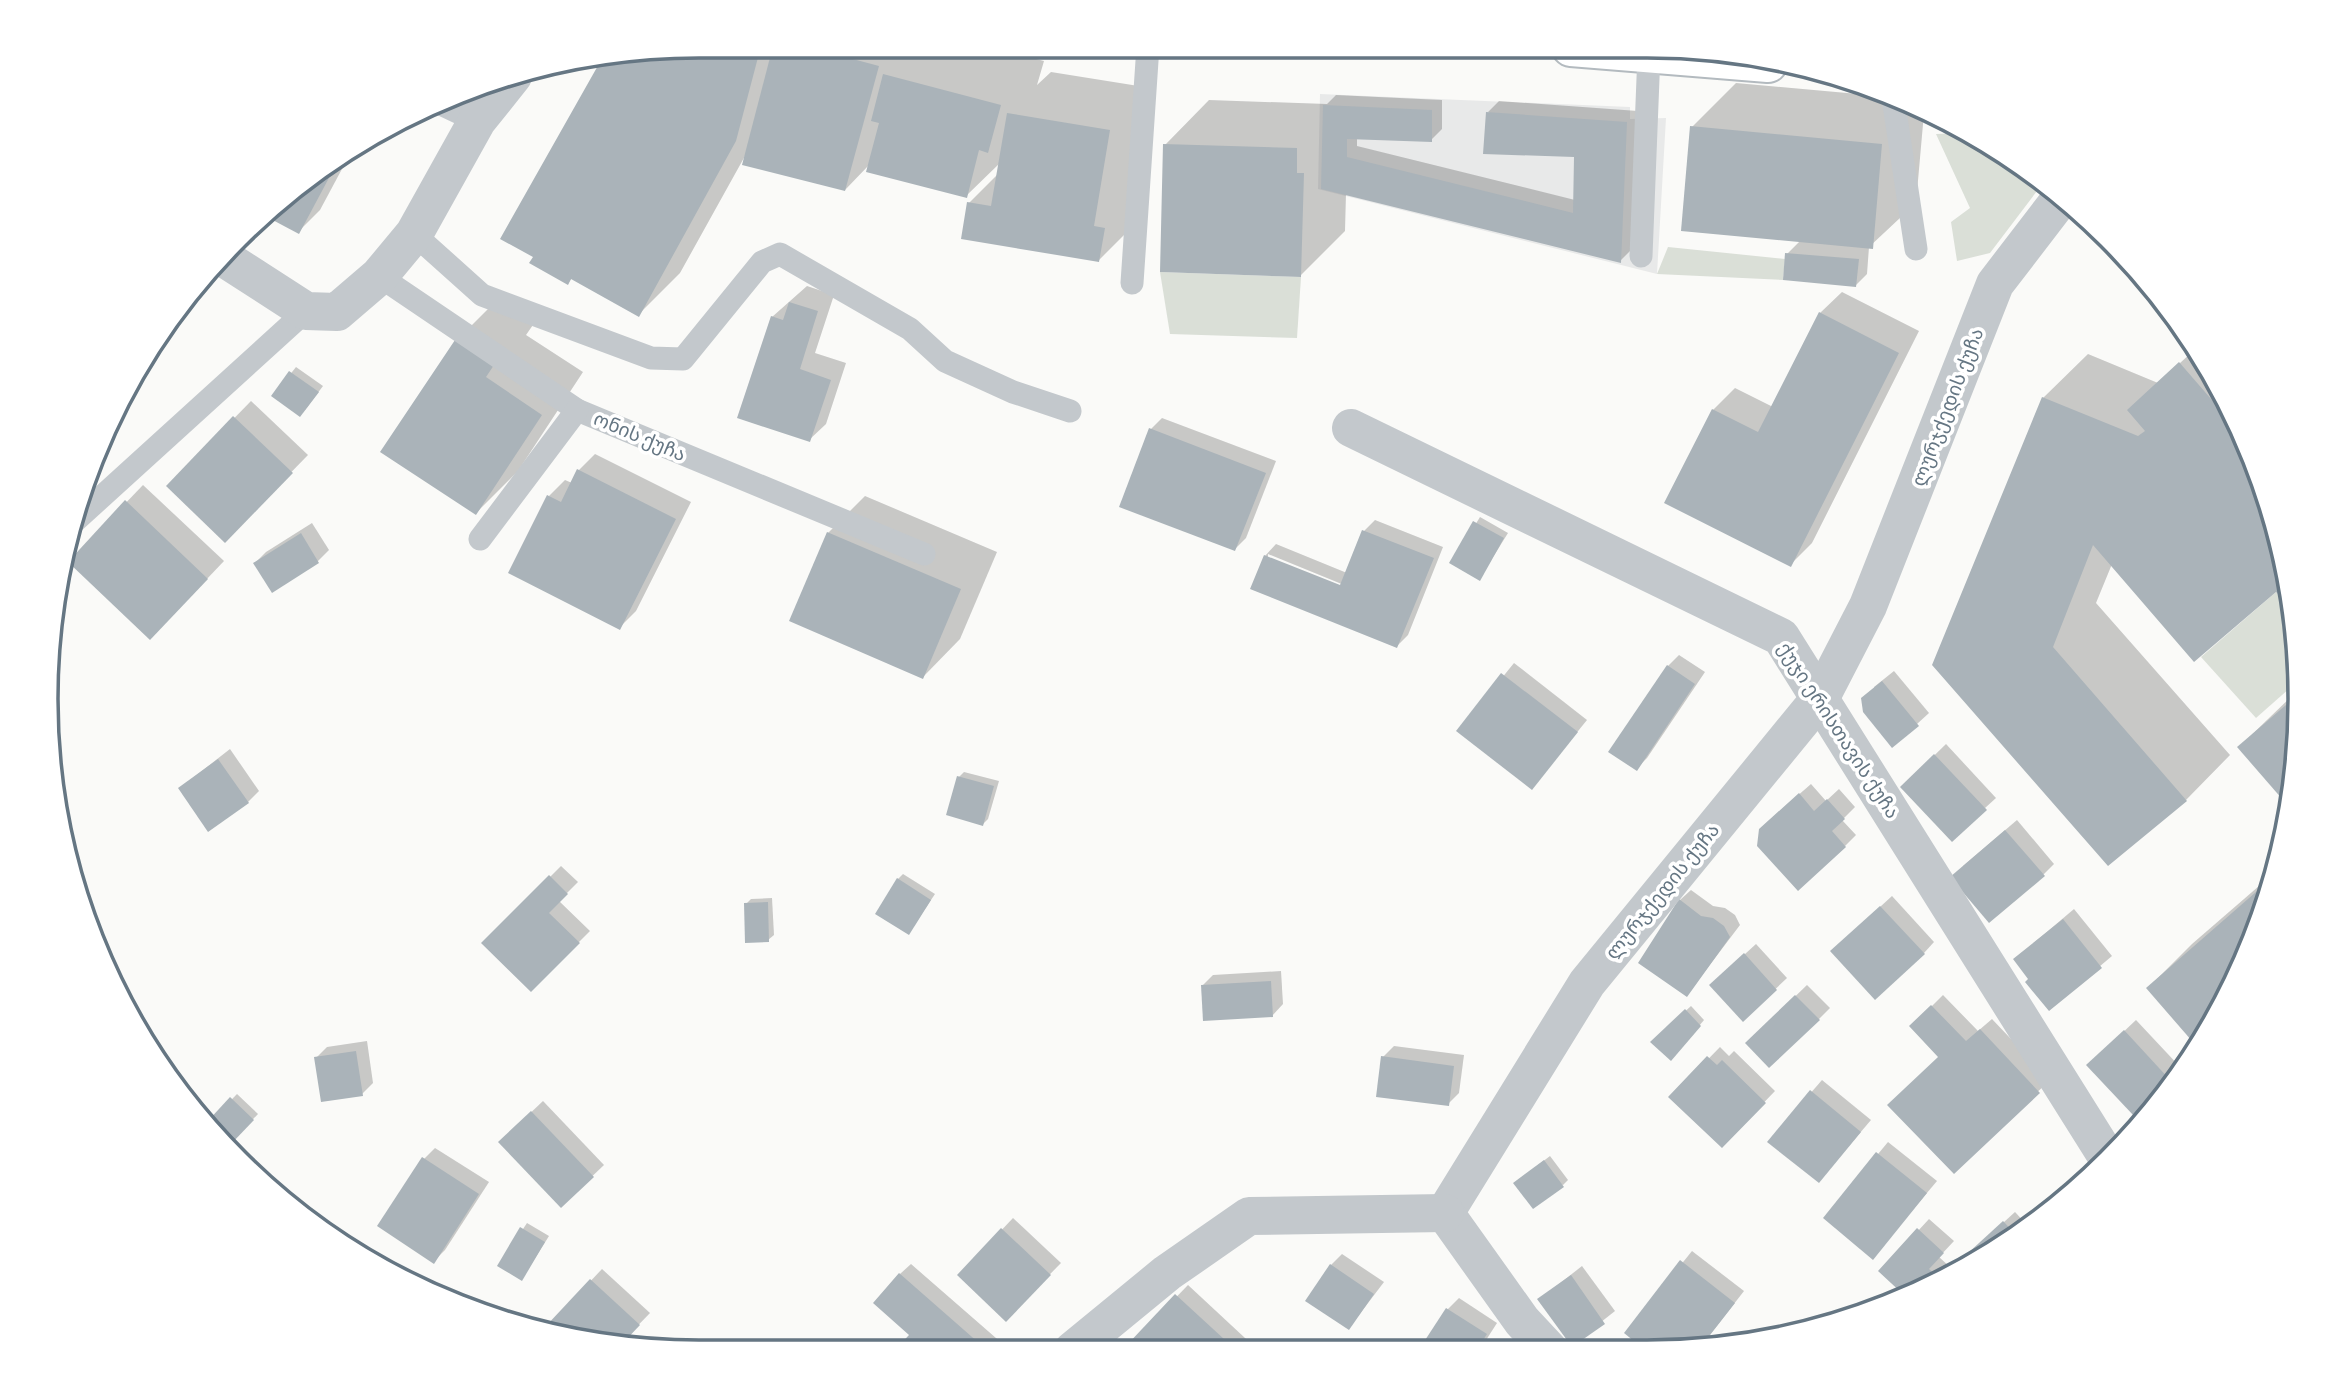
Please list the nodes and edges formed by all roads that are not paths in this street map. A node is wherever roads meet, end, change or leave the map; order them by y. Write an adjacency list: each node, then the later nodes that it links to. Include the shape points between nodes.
1 (1147, 58): 13 (lane)
2 (1672, 59): 10 (lane)
3 (502, 89): 6 (street)
4 (450, 109): 6 (lane)
5 (1896, 109): 9 (lane)
6 (477, 121): 8 (street)
7 (2056, 206): 21 (street, ლურჯქედის ქუჩა, via 1995,284 1868,606)
8 (414, 234): 12 (street); 16 (lane, via 482,295 651,358 683,359 762,262 780,254 910,329 945,360 1013,392)
9 (1916, 249)
10 (1641, 256)
11 (230, 262): 14 (street)
12 (379, 276): 14 (street, via 337,313); 15 (lane, ონის ქუჩა)
13 (1132, 283)
14 (306, 311): 18 (lane)
15 (577, 410): 19 (lane); 20 (lane, ონის ქუჩა)
16 (1070, 411)
17 (1351, 428): 21 (street, ქუჯი ერისთავის ქუჩა, via 1781,638)
18 (87, 510)
19 (480, 539)
20 (924, 554)
21 (1821, 697): 22 (street, ქუჯი ერისთავის ქუჩა); 23 (street, ლურჯქედის ქუჩა, via 1587,983)
22 (2102, 1150)
23 (1445, 1213): 24 (street, via 1249,1216 1167,1273); 25 (street)
24 (1085, 1340)
25 (1540, 1340)

